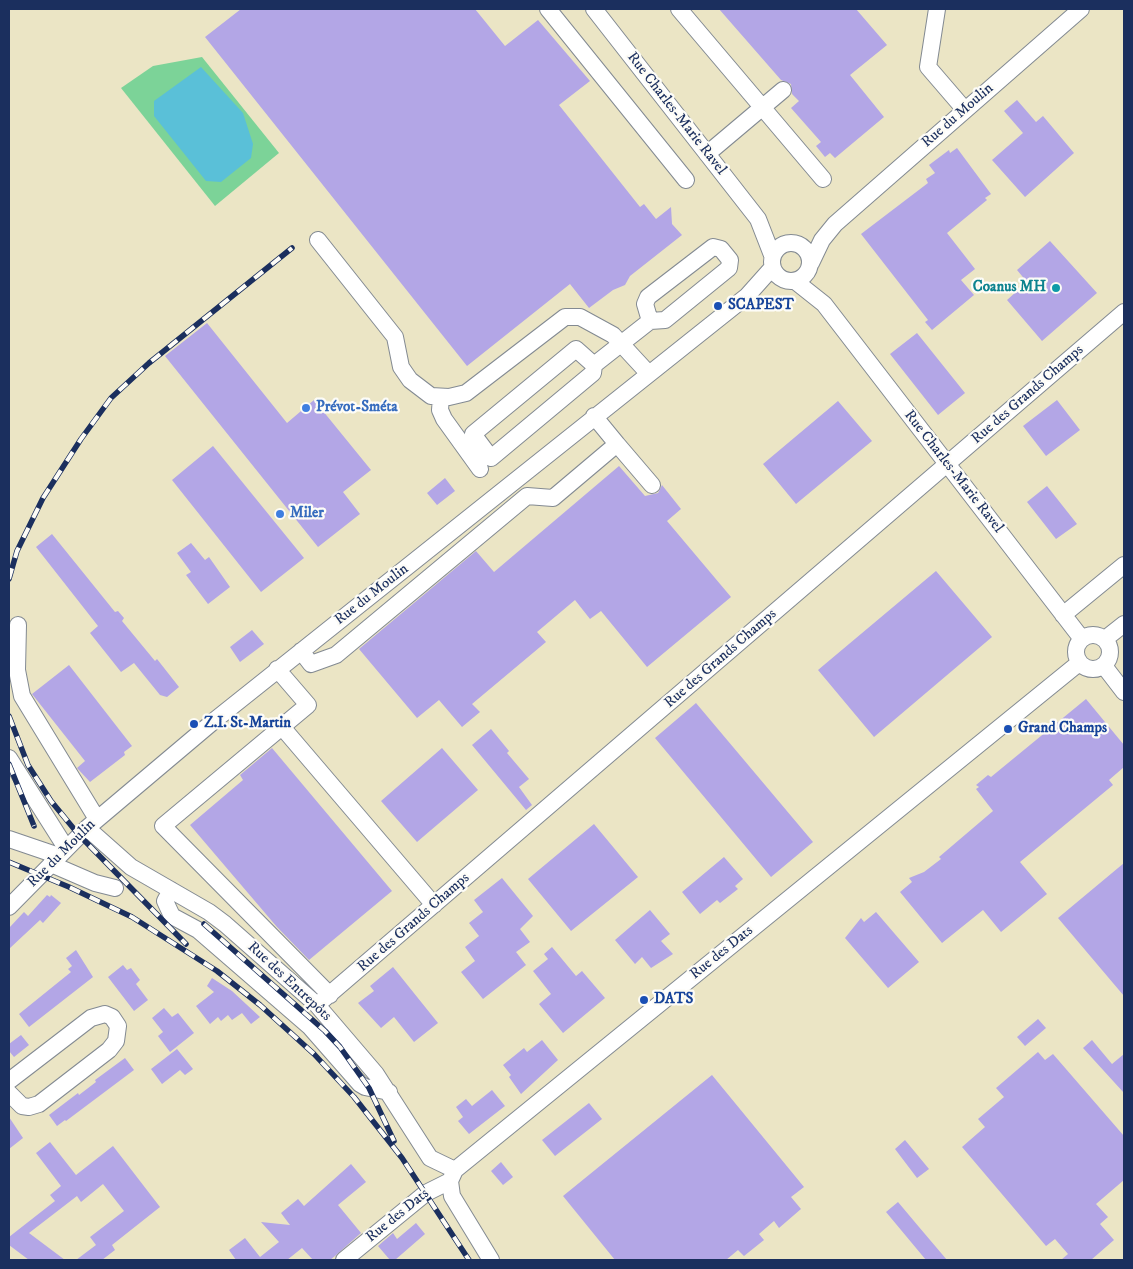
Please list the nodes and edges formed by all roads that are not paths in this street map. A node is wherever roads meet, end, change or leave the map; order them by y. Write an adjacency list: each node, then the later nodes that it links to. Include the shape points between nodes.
1 (548, 9): 11 (street)
2 (594, 9): 9 (street, Rue Charles-Marie Ravel)
3 (679, 9): 7 (street)
4 (937, 9): 8 (street, via 928,67)
5 (1081, 9): 8 (street, Rue du Moulin)
6 (783, 90): 7 (street)
7 (761, 108): 9 (street); 10 (street)
8 (965, 110): 13 (street, Rue du Moulin)
9 (707, 154): 12 (street, Rue Charles-Marie Ravel)
10 (823, 179)
11 (686, 180)
12 (758, 219): 15 (street, Rue Charles-Marie Ravel); 16 (street, Rue Charles-Marie Ravel)
13 (835, 224): 15 (street, Rue du Moulin); 17 (street, Rue du Moulin, via 822,240)
14 (318, 240): 26 (street, via 395,337 401,367 410,380 432,396)
15 (789, 242): 16 (street, via 776,249); 17 (street, via 798,243 808,251)
16 (772, 262): 18 (street, via 776,274); 19 (street, Rue du Moulin)
17 (810, 266): 18 (street, via 801,278); 20 (street, Rue Charles-Marie Ravel)
18 (791, 281): 19 (street, Rue du Moulin); 20 (street, Rue Charles-Marie Ravel)
19 (747, 296): 25 (street, Rue du Moulin)
20 (824, 304): 29 (street, Rue Charles-Marie Ravel)
21 (1124, 312): 29 (street, Rue des Grands Champs)
22 (650, 321): 22 (street, via 645,304 648,297 713,247 721,249 730,260 729,268 665,320); 23 (street)
23 (622, 344): 24 (street); 25 (street); 26 (street, via 592,322 580,317 565,317 466,393)
24 (594, 365): 24 (street, via 576,350 473,434 491,458 592,373)
25 (649, 374): 27 (street, Rue du Moulin)
26 (441, 396): 30 (street, via 440,410 444,419)
27 (594, 416): 28 (street); 38 (street, Rue du Moulin)
28 (617, 444): 31 (street); 38 (street, via 553,498 527,496 336,655 311,664)
29 (948, 465): 33 (street, Rue Charles-Marie Ravel); 51 (street, Rue des Grands Champs)
30 (480, 469)
31 (652, 485)
32 (1124, 564): 33 (street)
33 (1063, 615): 36 (street, Rue Charles-Marie Ravel)
34 (1124, 624): 37 (street)
35 (18, 625): 46 (street, Rue des Entrepôts, via 17,670 22,696)
36 (1082, 639): 37 (street, via 1096,635); 39 (street, via 1075,653)
37 (1105, 639): 40 (street, via 1111,650)
38 (300, 651): 41 (street, Rue du Moulin)
39 (1079, 663): 40 (street, via 1094,670); 57 (street, Rue des Dats)
40 (1104, 666): 42 (street)
41 (277, 669): 43 (street, via 308,705); 46 (street, Rue du Moulin)
42 (1124, 692)
43 (282, 727): 51 (street); 53 (street, via 163,826)
44 (9, 758): 45 (street)
45 (15, 783): 48 (street)
46 (92, 823): 48 (street, Rue du Moulin); 50 (street, Rue des Entrepôts, via 111,851)
47 (9, 839): 48 (street)
48 (59, 856): 49 (street, via 95,883); 52 (street, Rue du Moulin)
49 (115, 888)
50 (171, 890): 53 (street, Rue des Entrepôts, via 209,912); 55 (street, via 165,901 172,916 198,930 310,1028 360,1084)
51 (434, 905): 53 (street, Rue des Grands Champs)
52 (9, 907)
53 (323, 1000): 55 (street, Rue des Entrepôts)
54 (9, 1081): 56 (street, via 91,1018 105,1014 112,1017 118,1026 116,1041 108,1050 39,1104 22,1106)
55 (389, 1092): 57 (street, Rue des Entrepôts, via 430,1158)
56 (9, 1093)
57 (453, 1176): 58 (street, Rue des Dats, via 426,1193); 59 (street, via 452,1196)
58 (344, 1260)
59 (491, 1260)

